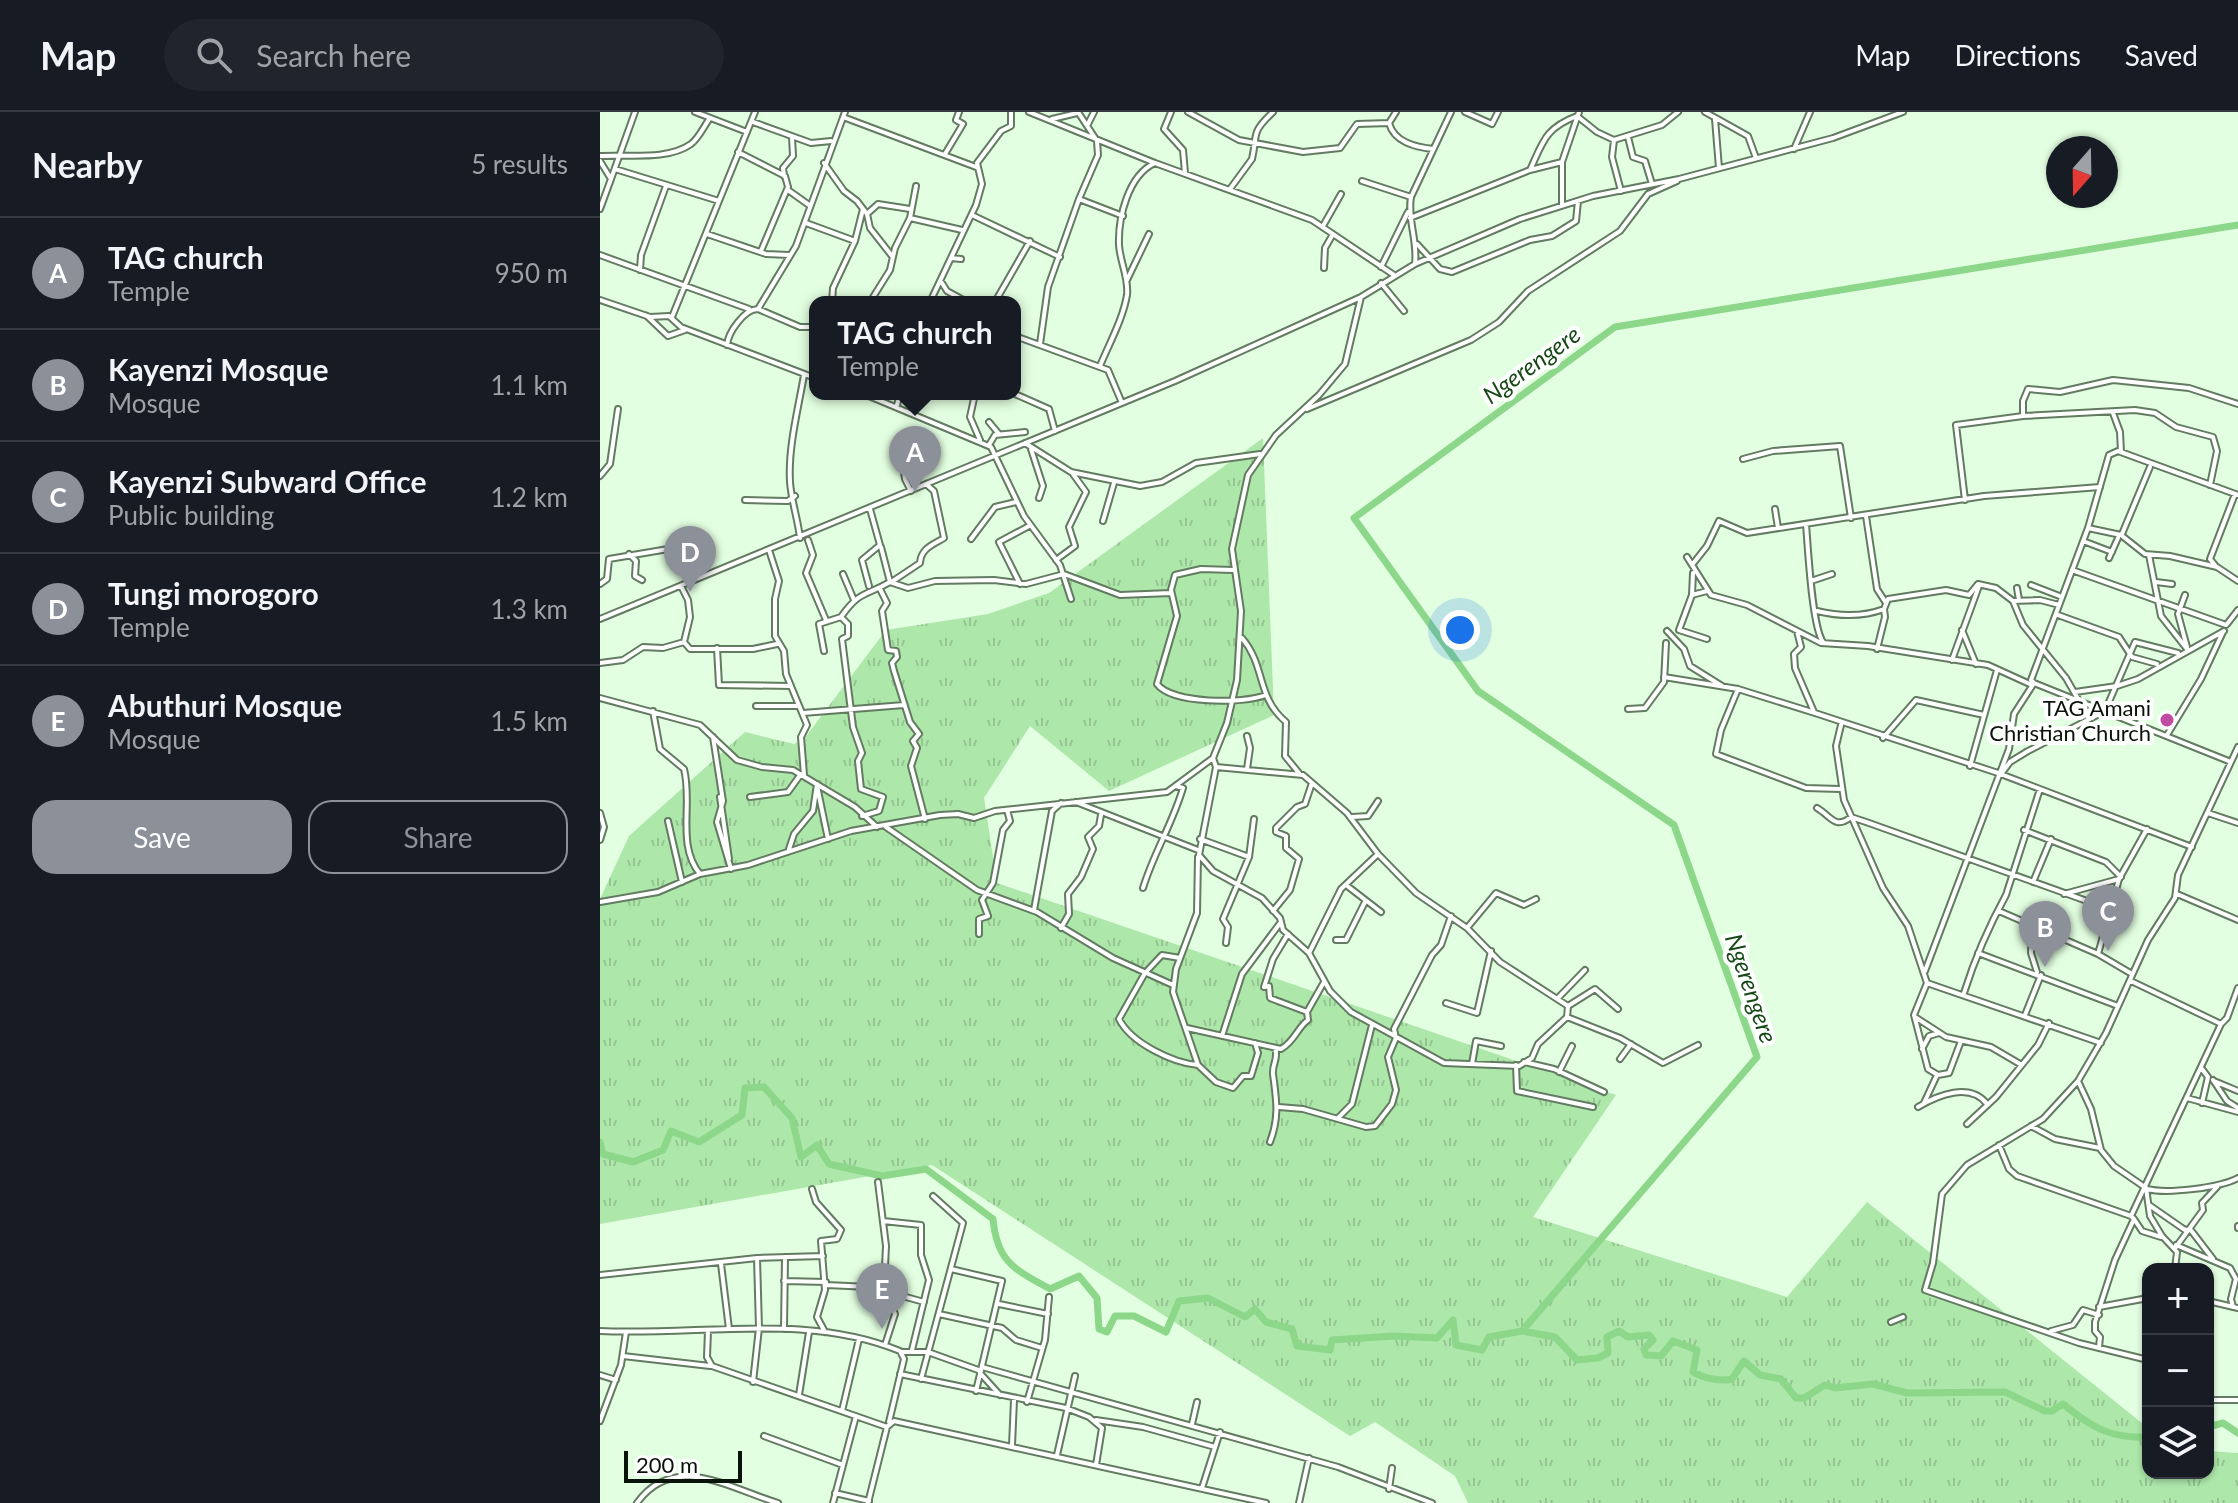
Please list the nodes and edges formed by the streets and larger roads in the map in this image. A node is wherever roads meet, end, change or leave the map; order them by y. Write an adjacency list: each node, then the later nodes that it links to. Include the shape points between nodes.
1 (635, 112): 39 (street)
2 (695, 112): 22 (street)
3 (755, 112): 25 (street)
4 (959, 112): 38 (street, via 956,120 963,124)
5 (1011, 112): 45 (street, via 1011,126 996,137)
6 (1029, 112): 24 (street)
7 (1094, 112): 27 (street)
8 (1171, 112): 49 (street, via 1164,128 1183,150)
9 (1188, 112): 34 (street, via 1239,140)
10 (1273, 112): 34 (street)
11 (1396, 112): 26 (street)
12 (1451, 112): 35 (street)
13 (1465, 112): 14 (street, via 1492,124)
14 (1498, 112)
15 (1678, 112): 30 (street, via 1668,122)
16 (1705, 112): 23 (street)
17 (1810, 112): 36 (street)
18 (1903, 112): 36 (street)
19 (1077, 113): 24 (street); 27 (street)
20 (844, 114): 32 (street); 38 (street)
21 (1578, 114): 33 (street); 42 (street); 48 (street, via 1545,134)
22 (710, 118): 28 (street); 39 (street, via 686,147)
23 (1715, 118): 41 (street, via 1748,136); 46 (street)
24 (1050, 120): 31 (street)
25 (752, 122): 28 (street); 29 (street)
26 (1389, 123): 34 (street, via 1354,125 1341,147 1327,152); 35 (street, via 1401,140)
27 (1087, 124): 31 (street)
28 (747, 132): 37 (street)
29 (792, 137): 32 (street, via 817,143); 50 (street, via 793,156 783,168)
30 (1628, 137): 33 (street); 54 (street, via 1633,157 1645,161)
31 (1095, 138): 44 (street); 63 (street, via 1097,162)
32 (834, 140): 43 (street)
33 (1614, 140): 59 (street, via 1612,157)
34 (1251, 141): 58 (street, via 1252,159)
35 (1433, 149): 62 (street)
36 (1794, 149): 41 (street)
37 (738, 152): 50 (street); 64 (street)
38 (943, 154): 45 (street)
39 (620, 156): 40 (street); 47 (street)
40 (600, 158): 51 (street)
41 (1756, 158): 46 (street)
42 (1562, 162): 48 (street); 67 (street)
43 (824, 163): 66 (street); 70 (street)
44 (1155, 163): 49 (street); 73 (street, via 1143,170)
45 (977, 167): 72 (street, via 982,184)
46 (1719, 168): 52 (street)
47 (615, 169): 51 (street); 55 (street)
48 (1530, 170): 75 (street)
49 (1185, 174): 58 (street)
50 (785, 176): 57 (street)
51 (611, 179): 68 (street)
52 (1679, 179): 54 (street); 60 (street)
53 (1362, 181): 62 (street)
54 (1649, 185): 59 (street); 60 (street)
55 (666, 186): 64 (street); 96 (street)
56 (916, 186): 69 (street)
57 (788, 187): 66 (street); 85 (street)
58 (1230, 189): 77 (street)
59 (1621, 191): 65 (street)
60 (1650, 192): 133 (street, via 1620,231 1528,291 1495,325)
61 (1341, 194): 77 (street)
62 (1411, 197): 71 (street)
63 (1079, 199): 73 (street); 89 (street)
64 (719, 201): 79 (street)
65 (1578, 201): 67 (street); 91 (street, via 1576,221 1552,236 1452,272)
66 (809, 205): 76 (street)
67 (1562, 205): 91 (street)
68 (600, 206)
69 (910, 209): 70 (street, via 878,204); 74 (street)
70 (865, 211): 82 (street); 88 (street, via 870,228)
71 (1409, 211): 75 (street); 94 (street)
72 (972, 215): 78 (street); 83 (street)
73 (1123, 216): 98 (street, via 1119,242)
74 (910, 218): 78 (street); 88 (street)
75 (1410, 218): 84 (street)
76 (806, 223): 82 (street); 87 (street)
77 (1323, 226): 81 (street)
78 (962, 230): 90 (street)
79 (707, 234): 85 (street); 101 (street)
80 (1149, 234): 98 (street)
81 (1333, 234): 94 (street); 95 (street, via 1325,248)
82 (855, 241): 102 (street)
83 (1030, 241): 89 (street); 106 (street)
84 (1417, 244): 91 (street); 93 (street)
85 (761, 251): 87 (street)
86 (600, 255): 96 (street)
87 (789, 255): 111 (street)
88 (892, 256): 103 (street)
89 (1060, 257): 119 (street, via 1047,291)
90 (951, 258): 92 (street); 104 (street)
91 (1430, 258): 93 (street)
92 (961, 259)
93 (1415, 264): 97 (street)
94 (1381, 267): 97 (street)
95 (1324, 268)
96 (640, 270): 101 (street)
97 (1394, 275): 100 (street)
98 (1127, 280): 121 (street, via 1126,298)
99 (942, 283): 105 (street)
100 (1381, 283): 107 (street); 112 (street)
101 (686, 288): 109 (street); 115 (street)
102 (832, 296)
103 (874, 296)
104 (933, 296)
105 (956, 296)
106 (998, 296)
107 (1361, 297): 128 (street); 133 (street, via 1345,364)
108 (600, 300): 114 (street)
109 (732, 302): 110 (street); 113 (street)
110 (749, 309): 111 (street); 113 (street)
111 (758, 309): 116 (street)
112 (1404, 311)
113 (742, 315): 120 (street)
114 (647, 316): 115 (street); 117 (street, via 670,337)
115 (672, 318): 117 (street)
116 (809, 327)
117 (687, 329): 120 (street)
118 (1021, 338): 119 (street)
119 (1040, 344): 121 (street)
120 (727, 345): 122 (street)
121 (1100, 366): 128 (street, via 1110,372)
122 (809, 375)
123 (809, 383): 156 (street, via 793,437 790,486)
124 (1021, 397): 136 (street, via 1049,409)
125 (882, 400): 130 (street)
126 (898, 400): 130 (street)
127 (974, 400): 139 (street, via 970,417)
128 (1122, 403): 136 (street)
129 (2238, 404): 134 (street, via 2189,388 2113,380 2060,392 2028,389)
130 (897, 405): 139 (street)
131 (618, 409): 149 (street, via 610,464)
132 (2113, 413): 134 (street); 142 (street); 152 (street, via 2155,413 2176,427 2213,437 2217,451)
133 (1299, 414): 143 (street)
134 (2023, 416): 159 (street, via 1956,425)
135 (989, 422): 138 (street)
136 (1055, 431): 141 (street)
137 (1025, 432): 138 (street)
138 (999, 434): 140 (street)
139 (980, 440): 140 (street)
140 (989, 445): 144 (street)
141 (1028, 445): 144 (street); 148 (street); 157 (street, via 1043,486)
142 (2121, 452): 152 (street); 153 (street, via 2109,455)
143 (1260, 454): 150 (street, via 1196,463 1150,485); 186 (street, via 1246,483 1232,549)
144 (997, 455): 151 (street); 160 (street)
145 (1743, 459): 164 (street, via 1840,446)
146 (902, 460): 154 (street)
147 (2150, 467): 170 (street)
148 (1071, 472): 150 (street); 183 (street, via 1086,491 1069,526 1075,546)
149 (600, 476)
150 (1114, 483): 165 (street)
151 (926, 484): 154 (street); 194 (street, via 934,491 944,538 920,555 920,563)
152 (2210, 485): 155 (street)
153 (2100, 487): 159 (street, via 2025,490); 169 (street)
154 (911, 491): 161 (street)
155 (2236, 494): 184 (street, via 2210,559)
156 (795, 496): 158 (street, via 788,501); 171 (street)
157 (1039, 498)
158 (745, 500)
159 (1965, 500): 163 (street)
160 (1016, 502): 167 (street); 172 (street, via 986,514)
161 (870, 509): 171 (street); 175 (street)
162 (1775, 509): 168 (street)
163 (1866, 516): 164 (street); 216 (street, via 1877,589)
164 (1851, 518): 166 (street)
165 (1103, 521)
166 (1806, 524): 168 (street); 192 (street)
167 (1029, 526): 183 (street); 197 (street, via 999,542)
168 (1778, 528): 185 (street, via 1747,533 1719,521)
169 (2088, 528): 170 (street); 174 (street)
170 (2120, 536): 178 (street); 180 (street)
171 (800, 538): 177 (street)
172 (971, 539)
173 (808, 540): 223 (street, via 813,555 806,573)
174 (2083, 541): 178 (street); 187 (street)
175 (880, 545): 194 (street); 202 (street, via 862,560)
176 (680, 547): 179 (street)
177 (769, 550): 201 (street); 232 (street, via 779,577)
178 (2112, 552): 182 (street)
179 (629, 554): 191 (street, via 636,561 635,576); 196 (street, via 609,559 607,579)
180 (2149, 555): 184 (street); 195 (street)
181 (1687, 557): 185 (street)
182 (2109, 558)
183 (1056, 560): 189 (street)
184 (2217, 567): 193 (street)
185 (1693, 568): 205 (street); 207 (street)
186 (1233, 570): 206 (street, via 1178,572); 228 (street)
187 (2072, 570): 209 (street); 214 (street)
188 (843, 574): 211 (street)
189 (1064, 574): 197 (street); 206 (street, via 1120,595); 210 (street)
190 (1832, 574): 192 (street)
191 (642, 580)
192 (1811, 581): 219 (street)
193 (2238, 581)
194 (890, 582): 197 (street, via 902,588 935,581); 204 (street)
195 (2156, 582): 199 (street); 214 (street)
196 (600, 584)
197 (1020, 584)
198 (1980, 584): 213 (street); 216 (street, via 1969,595 1946,590 1888,599); 225 (street)
199 (2172, 584)
200 (2031, 585): 209 (street)
201 (681, 586): 222 (street); 230 (street, via 690,617)
202 (869, 586)
203 (2017, 588): 212 (street)
204 (880, 589): 211 (street, via 869,589); 257 (street, via 887,603 882,611 888,650 896,651 892,663)
205 (1707, 591): 207 (street); 227 (street)
206 (1171, 593): 256 (street, via 1177,616 1158,687 1171,696)
207 (1692, 595): 229 (street, via 1679,630)
208 (2185, 595): 217 (street)
209 (2062, 597): 215 (street)
210 (1071, 599)
211 (854, 600): 221 (street)
212 (2019, 600): 213 (street); 215 (street)
213 (2013, 601): 237 (street, via 2023,625)
214 (2158, 601): 217 (street); 236 (street, via 2166,624)
215 (2059, 605): 220 (street)
216 (1885, 606): 219 (street, via 1848,615); 235 (street)
217 (2180, 609): 224 (street); 236 (street)
218 (2238, 610): 224 (street)
219 (1817, 611): 233 (street, via 1815,625)
220 (2057, 614): 237 (street); 239 (street, via 2119,637)
221 (841, 617): 223 (street); 260 (street, via 848,624 842,646)
222 (600, 619)
223 (826, 620): 238 (street, via 819,624)
224 (2225, 628): 236 (street); 269 (street, via 2190,701)
225 (1962, 630): 241 (street); 243 (street)
226 (1667, 631): 250 (street, via 1684,649 1690,666)
227 (1797, 631): 233 (street); 265 (street, via 1801,647 1794,654 1795,668)
228 (1242, 638): 253 (street, via 1257,658); 256 (street)
229 (1707, 639)
230 (684, 642): 234 (street, via 691,650); 242 (street, via 643,647 623,660)
231 (1666, 643): 246 (street)
232 (777, 644): 234 (street); 248 (street, via 784,651)
233 (1824, 644): 235 (street)
234 (717, 648): 248 (street, via 719,685)
235 (1877, 649): 241 (street)
236 (2187, 649): 240 (street)
237 (2043, 650): 247 (street); 252 (street)
238 (824, 651)
239 (2129, 653): 240 (street, via 2135,642); 244 (street); 249 (street)
240 (2178, 653): 244 (street)
241 (1952, 660): 243 (street)
242 (600, 663)
243 (1976, 664): 245 (street)
244 (2160, 664): 249 (street)
245 (1997, 670): 247 (street); 266 (street)
246 (1664, 677): 250 (street); 261 (street, via 1645,708)
247 (2033, 684): 255 (street); 279 (street, via 2014,714)
248 (791, 686): 259 (street)
249 (2117, 686): 252 (street); 263 (street)
250 (1724, 687): 251 (street)
251 (1738, 689): 265 (street); 284 (street, via 1716,754 1806,788)
252 (2075, 692): 255 (street)
253 (1266, 695): 256 (street); 278 (street, via 1286,722 1285,756)
254 (600, 698): 262 (street)
255 (2078, 699): 263 (street)
256 (1233, 702): 273 (street)
257 (904, 705): 260 (street); 300 (street, via 919,734 913,741 917,748 911,766)
258 (756, 706): 259 (street)
259 (799, 706): 264 (street)
260 (852, 709): 264 (street); 298 (street, via 862,753 861,789 883,797 879,811)
261 (1628, 709)
262 (653, 711): 268 (street, via 695,723); 320 (street, via 660,749 684,769 689,849)
263 (2105, 711): 269 (street); 279 (street, via 2028,751)
264 (802, 713): 280 (street, via 807,725 801,737)
265 (1815, 713): 267 (street)
266 (1984, 715): 271 (street, via 1916,700); 275 (street)
267 (1841, 725): 271 (street); 284 (street, via 1836,746)
268 (713, 735): 280 (street, via 737,760); 292 (street, via 721,774)
269 (2167, 735): 274 (street)
270 (1247, 736): 277 (street)
271 (1883, 738): 275 (street)
272 (2238, 747): 274 (street)
273 (1213, 758): 276 (street); 283 (street)
274 (2231, 762): 296 (street)
275 (1970, 766): 279 (street)
276 (1216, 767): 277 (street); 310 (street)
277 (1247, 769): 278 (street)
278 (1299, 773): 281 (street)
279 (1999, 774): 285 (street); 318 (street)
280 (803, 775): 282 (street); 287 (street, via 788,792)
281 (1312, 783): 295 (street); 336 (street, via 1305,804 1276,828 1299,859 1290,890)
282 (817, 784): 298 (street); 309 (street); 314 (street, via 813,811 794,834)
283 (1176, 786): 289 (street, via 1167,792); 308 (street, via 1183,788)
284 (1840, 789): 299 (street)
285 (2040, 789): 306 (street); 307 (street)
286 (720, 796): 292 (street)
287 (750, 797)
288 (1378, 801): 295 (street, via 1365,818)
289 (1076, 802): 290 (street); 297 (street)
290 (1061, 803): 293 (street); 334 (street, via 1052,811)
291 (1817, 808): 299 (street, via 1836,823)
292 (720, 810): 319 (street, via 718,829)
293 (1007, 810): 300 (street, via 974,818 958,814); 328 (street, via 1010,821 1003,830 993,883)
294 (600, 813): 312 (street)
295 (1347, 813): 316 (street)
296 (2208, 813): 303 (street); 313 (street)
297 (1101, 815): 308 (street); 343 (street, via 1088,837 1093,849 1069,890 1069,914)
298 (862, 816): 304 (street)
299 (1851, 817): 318 (street); 357 (street, via 1883,888 1908,926)
300 (925, 819): 305 (street)
301 (1254, 819): 317 (street)
302 (668, 821): 323 (street)
303 (2238, 823)
304 (877, 827): 305 (street); 309 (street)
305 (886, 827): 328 (street)
306 (2147, 829): 313 (street); 322 (street)
307 (2024, 830): 311 (street); 321 (street)
308 (1166, 838): 315 (street); 327 (street, via 1157,844)
309 (828, 839): 314 (street)
310 (1200, 839): 315 (street); 317 (street)
311 (2051, 839): 322 (street, via 2106,862); 324 (street)
312 (600, 840)
313 (2192, 847): 330 (street, via 2176,878)
314 (789, 851): 319 (street)
315 (1198, 853): 325 (street, via 1213,871); 355 (street, via 1197,913)
316 (1378, 854): 326 (street); 339 (street, via 1416,893)
317 (1249, 857): 325 (street)
318 (1969, 857): 321 (street); 357 (street)
319 (731, 869): 320 (street)
320 (700, 874): 323 (street)
321 (2012, 874): 324 (street); 337 (street)
322 (2120, 878): 329 (street); 335 (street)
323 (682, 882): 332 (street)
324 (2033, 882): 329 (street)
325 (1238, 883): 336 (street); 348 (street, via 1223,919)
326 (1346, 885): 333 (street); 349 (street, via 1332,903)
327 (1143, 888)
328 (984, 893): 334 (street); 345 (street, via 988,916 979,919)
329 (2064, 894): 335 (street)
330 (2177, 894): 340 (street); 360 (street)
331 (1536, 899): 344 (street, via 1524,905 1496,893)
332 (600, 902)
333 (1365, 902): 338 (street); 347 (street, via 1346,940)
334 (1034, 910): 343 (street)
335 (2112, 910): 354 (street)
336 (1273, 911): 341 (street)
337 (1999, 911): 342 (street); 353 (street)
338 (1381, 912)
339 (1451, 916): 344 (street); 382 (street, via 1441,945 1394,1029)
340 (2238, 920)
341 (1281, 922): 346 (street); 381 (street, via 1242,974)
342 (2032, 927): 354 (street); 359 (street, via 2031,953)
343 (1061, 928): 358 (street)
344 (1467, 928): 351 (street)
345 (979, 934)
346 (1288, 934): 350 (street); 372 (street, via 1264,987 1269,986 1270,998)
347 (1336, 940)
348 (1226, 943)
349 (1315, 944): 350 (street); 352 (street)
350 (1299, 945): 352 (street)
351 (1491, 951): 367 (street); 368 (street, via 1477,1013)
352 (1309, 953): 362 (street)
353 (1978, 953): 359 (street); 366 (street)
354 (2098, 954): 360 (street)
355 (1180, 958): 358 (street, via 1162,955); 364 (street)
356 (1585, 970): 367 (street)
357 (1925, 971): 363 (street)
358 (1145, 973): 364 (street); 396 (street, via 1120,1022 1149,1047)
359 (2039, 974): 370 (street); 373 (street)
360 (2132, 974): 361 (street)
361 (2131, 981): 370 (street); 377 (street)
362 (1324, 982): 372 (street); 378 (street, via 1340,1003)
363 (1927, 983): 366 (street); 375 (street)
364 (1173, 985): 379 (street)
365 (2238, 988): 377 (street)
366 (1964, 993): 373 (street)
367 (1558, 998): 369 (street)
368 (1446, 1003)
369 (1568, 1006): 371 (street, via 1597,989); 374 (street)
370 (2118, 1006): 385 (street)
371 (1618, 1009)
372 (1307, 1012): 390 (street, via 1308,1020 1294,1040)
373 (2025, 1015): 376 (street)
374 (1567, 1017): 386 (street); 393 (street)
375 (1915, 1017): 380 (street); 391 (street)
376 (2049, 1023): 385 (street); 395 (street)
377 (2221, 1024): 398 (street)
378 (1372, 1025): 382 (street); 413 (street, via 1352,1104)
379 (1186, 1027): 381 (street); 396 (street)
380 (1940, 1032): 383 (street); 391 (street, via 1926,1039)
381 (1222, 1036): 384 (street)
382 (1396, 1038): 394 (street, via 1444,1063); 413 (street, via 1388,1057 1396,1090 1387,1112 1372,1128)
383 (1961, 1041): 395 (street, via 1991,1047); 400 (street, via 1952,1069)
384 (1255, 1043): 390 (street); 396 (street, via 1258,1053 1251,1076 1243,1076 1233,1088 1216,1082)
385 (2101, 1043): 402 (street)
386 (1631, 1044): 387 (street, via 1665,1063); 392 (street)
387 (1698, 1045)
388 (1501, 1046): 394 (street, via 1476,1041)
389 (1572, 1046): 399 (street)
390 (1278, 1051): 409 (street, via 1273,1073)
391 (1921, 1051): 400 (street)
392 (1620, 1059)
393 (1524, 1062): 397 (street); 399 (street)
394 (1472, 1064): 397 (street)
395 (2020, 1064): 408 (street)
396 (1198, 1065)
397 (1516, 1065): 410 (street, via 1517,1091)
398 (2202, 1069): 401 (street); 405 (street)
399 (1559, 1072): 404 (street)
400 (1937, 1075): 406 (street)
401 (2210, 1078): 403 (street); 407 (street); 412 (street)
402 (2078, 1081): 415 (street); 418 (street)
403 (2238, 1091)
404 (1604, 1092)
405 (2187, 1098): 407 (street); 423 (street)
406 (1924, 1103): 408 (street, via 1969,1092); 411 (street)
407 (2202, 1103): 412 (street)
408 (1987, 1104): 414 (street)
409 (1279, 1107): 413 (street); 416 (street)
410 (1593, 1107)
411 (1918, 1107)
412 (2238, 1110)
413 (1337, 1119)
414 (1967, 1124)
415 (2031, 1126): 417 (street); 418 (street, via 2056,1140)
416 (1270, 1142)
417 (1999, 1145): 426 (street, via 2017,1176); 460 (street, via 1967,1165 1942,1194 1925,1290)
418 (2100, 1148): 423 (street, via 2114,1166)
419 (2238, 1178): 421 (street)
420 (878, 1182): 427 (street)
421 (2219, 1186): 423 (street); 428 (street, via 2202,1203)
422 (812, 1189): 431 (street, via 816,1202 841,1230 837,1239 821,1241)
423 (2146, 1189): 425 (street); 426 (street)
424 (933, 1196): 437 (street, via 963,1223)
425 (2148, 1203): 428 (street); 429 (street)
426 (2132, 1218): 429 (street, via 2142,1231); 447 (street)
427 (883, 1221): 441 (street); 444 (street, via 921,1225 921,1255 929,1280)
428 (2190, 1229): 430 (street); 434 (street)
429 (2163, 1238): 430 (street)
430 (2176, 1248): 434 (street); 436 (street)
431 (823, 1256): 432 (street); 440 (street)
432 (785, 1257): 433 (street); 439 (street)
433 (757, 1258): 435 (street); 455 (street)
434 (2214, 1261): 448 (street, via 2230,1268 2236,1279 2231,1299)
435 (721, 1263): 438 (street); 456 (street)
436 (2175, 1263)
437 (951, 1269): 446 (street, via 1001,1280); 449 (street)
438 (600, 1275)
439 (784, 1281): 440 (street); 457 (street)
440 (826, 1283): 441 (street); 463 (street, via 817,1317)
441 (886, 1290): 444 (street); 465 (street, via 895,1314)
442 (1049, 1297): 450 (street)
443 (2142, 1299): 447 (street)
444 (924, 1302): 468 (street)
445 (2214, 1302): 448 (street)
446 (999, 1303): 450 (street); 454 (street)
447 (2099, 1307): 451 (street)
448 (2236, 1308)
449 (939, 1314): 454 (street); 470 (street)
450 (1048, 1314): 466 (street)
451 (2099, 1315): 460 (street, via 2083,1310 2073,1325); 467 (street)
452 (1903, 1317): 453 (street)
453 (1891, 1322)
454 (992, 1325): 466 (street); 474 (street)
455 (759, 1328): 456 (street); 457 (street); 481 (street)
456 (729, 1329): 459 (street)
457 (784, 1329): 462 (street)
458 (600, 1331): 461 (street)
459 (708, 1331): 461 (street); 473 (street)
460 (2050, 1331): 467 (street)
461 (626, 1332): 471 (street)
462 (809, 1332): 463 (street); 484 (street)
463 (827, 1333): 464 (street)
464 (859, 1339): 465 (street); 492 (street)
465 (885, 1345): 469 (street)
466 (1042, 1348): 480 (street)
467 (2099, 1348): 472 (street)
468 (912, 1350): 469 (street); 470 (street)
469 (901, 1352): 475 (street)
470 (928, 1352): 474 (street); 478 (street)
471 (623, 1356): 473 (street); 479 (street)
472 (2142, 1359)
473 (712, 1366): 481 (street)
474 (981, 1371): 480 (street); 482 (street); 485 (street)
475 (900, 1374): 478 (street); 496 (street)
476 (600, 1375): 479 (street)
477 (1075, 1376): 483 (street)
478 (921, 1379): 482 (street)
479 (616, 1380): 495 (street)
480 (1033, 1380): 483 (street); 489 (street)
481 (753, 1382): 484 (street)
482 (976, 1391): 485 (street)
483 (1072, 1392): 491 (street); 497 (street)
484 (799, 1395): 492 (street)
485 (1002, 1396): 486 (street)
486 (1014, 1399): 489 (street); 500 (street)
487 (2214, 1400): 488 (street)
488 (2238, 1400)
489 (1027, 1402): 491 (street)
490 (1197, 1402): 497 (street)
491 (1069, 1409): 494 (street); 502 (street)
492 (842, 1411): 493 (street)
493 (856, 1416): 496 (street); 504 (street)
494 (1095, 1420): 501 (street); 505 (street, via 1102,1428)
495 (600, 1421)
496 (888, 1424): 500 (street, via 929,1426); 511 (street)
497 (1192, 1424): 498 (street)
498 (1220, 1432): 501 (street); 503 (street)
499 (764, 1436): 504 (street)
500 (1012, 1445): 502 (street)
501 (1215, 1447): 507 (street)
502 (1057, 1455): 505 (street)
503 (1309, 1458): 508 (street); 516 (street)
504 (843, 1465): 509 (street)
505 (1096, 1465): 507 (street)
506 (1392, 1468): 508 (street)
507 (1202, 1488): 515 (street)
508 (1389, 1489): 510 (street)
509 (835, 1493): 511 (street); 514 (street)
510 (1406, 1499): 517 (street)
511 (869, 1502)
512 (637, 1503): 513 (street, via 654,1484 682,1475 715,1480)
513 (778, 1503)
514 (833, 1503)
515 (1266, 1503)
516 (1299, 1503)
517 (1432, 1503)

